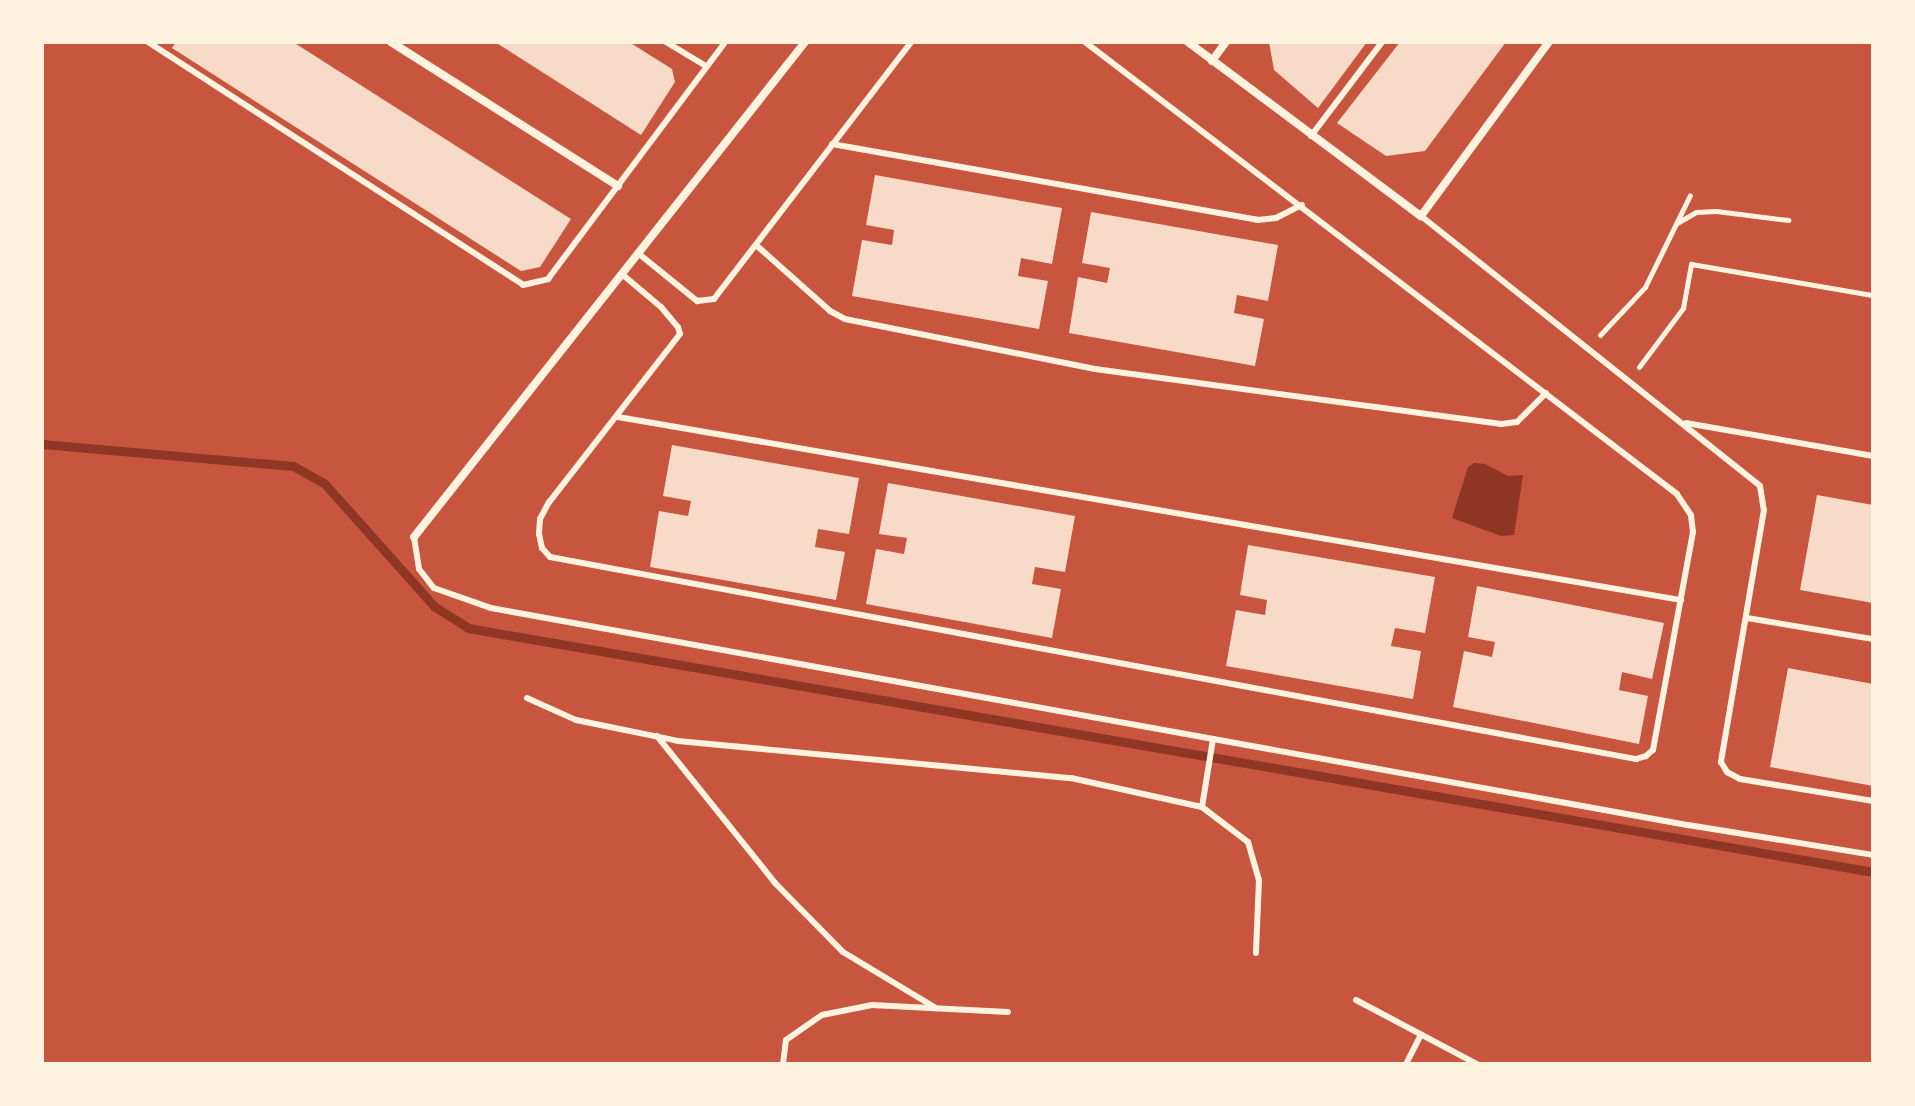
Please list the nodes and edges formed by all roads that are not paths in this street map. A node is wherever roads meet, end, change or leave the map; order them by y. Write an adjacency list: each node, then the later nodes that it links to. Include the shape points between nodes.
1 (148, 42): 16 (lane, via 523,285 548,279)
2 (391, 42): 16 (street)
3 (666, 42): 13 (lane)
4 (725, 42): 13 (lane)
5 (805, 42): 20 (street)
6 (911, 42): 15 (lane)
7 (1085, 42): 17 (lane)
8 (1188, 42): 12 (street)
9 (1226, 42): 12 (street)
10 (1382, 42): 14 (lane)
11 (1549, 42): 18 (street)
12 (1212, 61): 14 (street)
13 (706, 66): 16 (lane)
14 (1311, 136): 18 (street)
15 (832, 144): 17 (lane, via 1257,220 1276,218); 19 (lane)
16 (618, 186)
17 (1302, 205): 22 (lane)
18 (1421, 216): 24 (lane)
19 (756, 245): 20 (lane, via 707,303 697,301); 22 (lane, via 845,319 1095,369 1501,424 1517,422)
20 (639, 254): 21 (street)
21 (623, 275): 23 (lane, via 661,307 680,334); 26 (street)
22 (1546, 393): 27 (lane, via 1677,494 1691,515)
23 (618, 417): 27 (lane); 27 (lane, via 540,519 542,548 560,562 1636,759 1653,750)
24 (1682, 423): 25 (lane); 28 (lane, via 1760,486 1764,510)
25 (1873, 456)
26 (414, 537): 32 (lane, via 419,569 434,588 491,608)
27 (1681, 600)
28 (1747, 618): 29 (lane); 33 (lane, via 1721,762 1727,772 1740,779)
29 (1873, 639)
30 (527, 698): 31 (lane, via 576,720)
31 (657, 736): 34 (lane, via 1071,778); 38 (lane, via 775,883 843,952)
32 (1212, 740): 34 (lane); 35 (lane)
33 (1873, 801)
34 (1202, 807): 36 (lane, via 1248,842 1259,880)
35 (1873, 855)
36 (1256, 953)
37 (1356, 1000): 40 (lane)
38 (936, 1008): 39 (lane); 41 (lane, via 872,1005 822,1015 786,1040)
39 (1008, 1012)
40 (1421, 1035): 42 (lane); 43 (lane)
41 (783, 1064)
42 (1406, 1064)
43 (1477, 1064)

